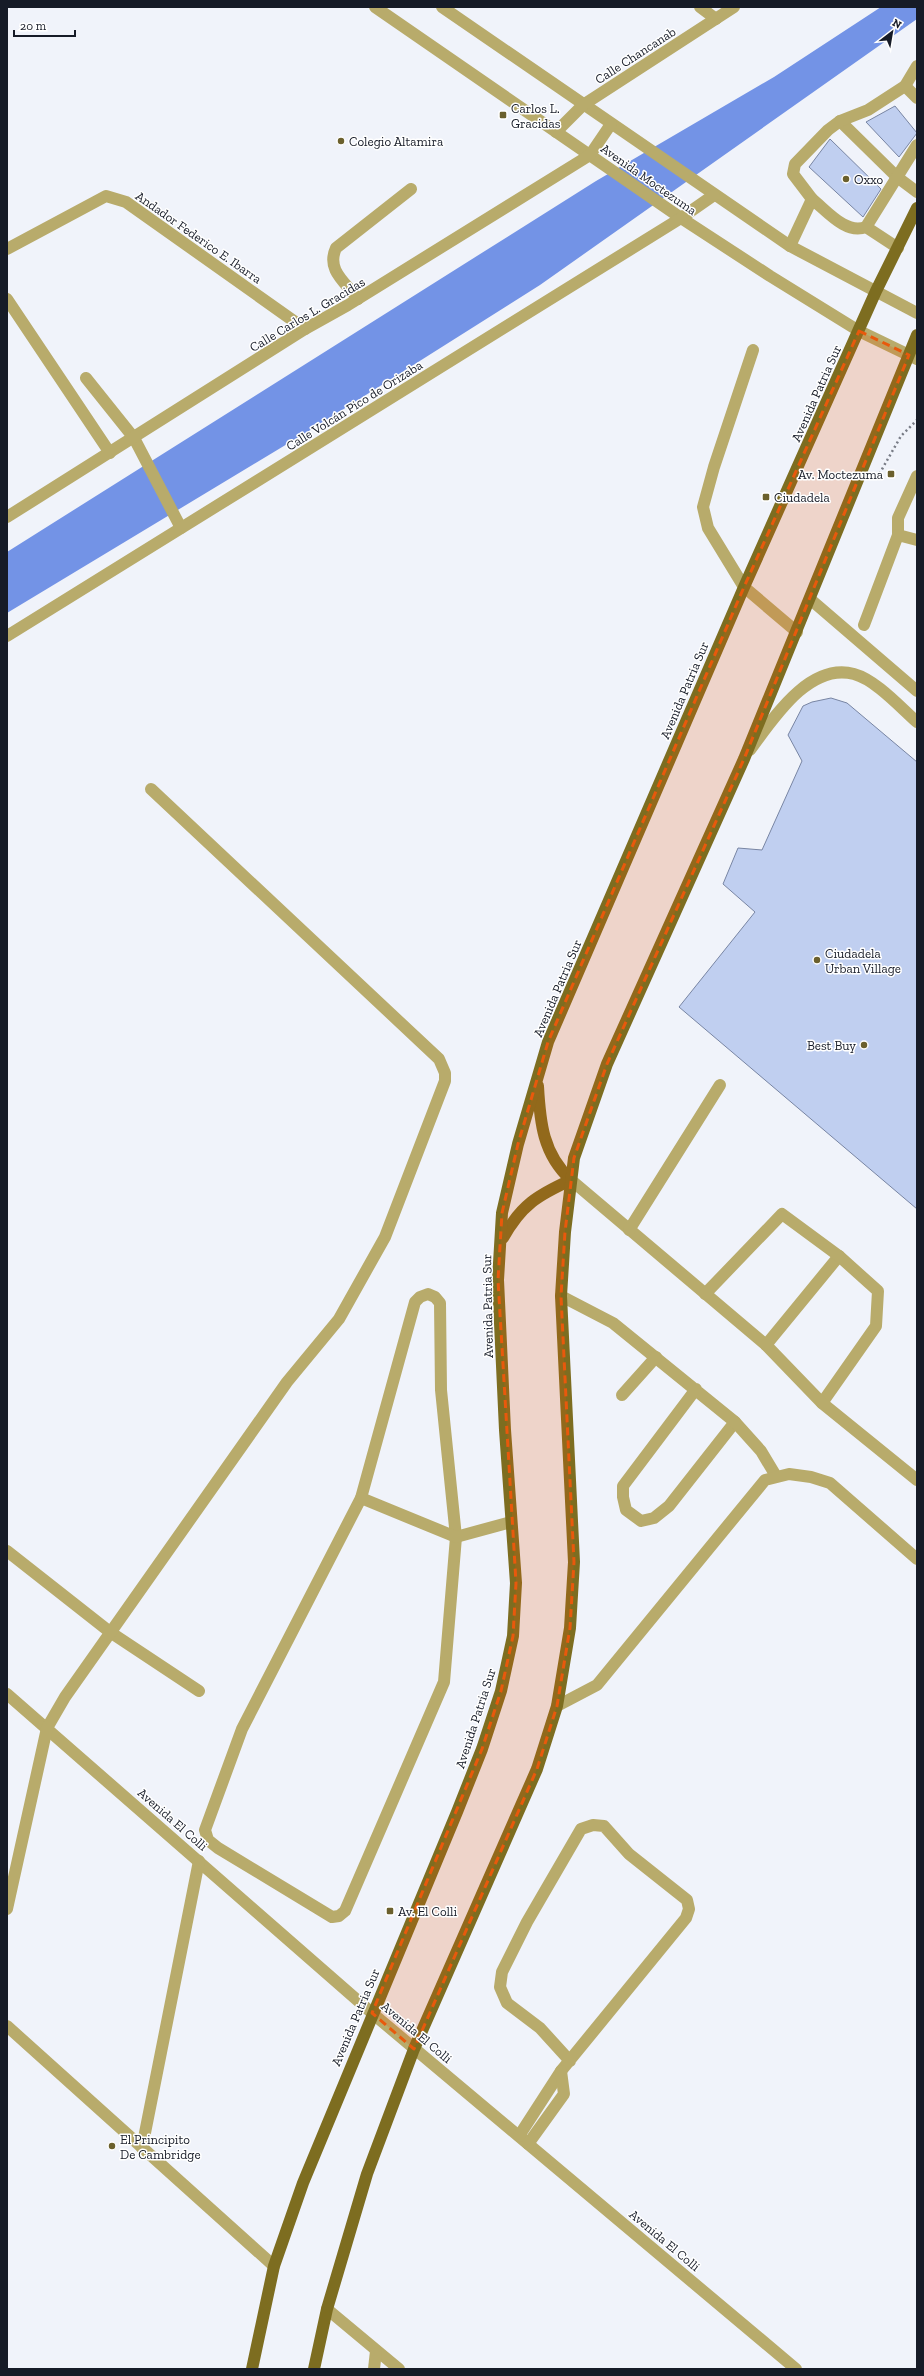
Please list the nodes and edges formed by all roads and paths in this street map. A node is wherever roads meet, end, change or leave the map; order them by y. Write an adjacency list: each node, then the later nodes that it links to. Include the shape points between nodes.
1 (375, 7): 12 (street, Avenida Moctezuma)
2 (442, 7): 9 (street, Avenida Moctezuma)
3 (700, 7): 5 (street)
4 (734, 7): 5 (street, Calle Chancanab)
5 (716, 18): 9 (street, Calle Chancanab)
6 (917, 66): 7 (street)
7 (905, 86): 8 (street); 10 (street, via 868,110)
8 (917, 98)
9 (583, 105): 11 (street, Avenida Moctezuma); 12 (street, Calle Chancanab)
10 (840, 121): 15 (street); 19 (street, via 795,164 793,174)
11 (611, 124): 14 (street, Calle Carlos L. Gracidas); 18 (street, Avenida Moctezuma)
12 (556, 132): 14 (street, Avenida Moctezuma)
13 (917, 145): 15 (street)
14 (590, 155): 21 (street, Avenida Moctezuma); 28 (street, Calle Carlos L. Gracidas)
15 (897, 177): 17 (street); 22 (street)
16 (411, 189): 28 (street, via 336,248 331,258 334,269)
17 (917, 192)
18 (714, 195): 21 (street, Calle Volcán Pico de Orizaba); 23 (street, Avenida Moctezuma)
19 (812, 198): 22 (street, via 843,225 855,229); 23 (street)
20 (917, 208): 24 (main road, Avenida Patria Sur)
21 (681, 218): 31 (street, Avenida Moctezuma); 40 (street, Calle Volcán Pico de Orizaba)
22 (866, 227): 24 (street)
23 (790, 246): 26 (street, Avenida Moctezuma)
24 (898, 248): 26 (main road, Avenida Patria Sur)
25 (7, 249): 30 (street, Andador Federico E. Ibarra, via 106,196 126,202)
26 (876, 291): 29 (street, Avenida Moctezuma); 31 (main road, Avenida Patria Sur)
27 (7, 298): 37 (street)
28 (358, 299): 30 (street, Calle Carlos L. Gracidas)
29 (917, 313)
30 (306, 329): 36 (street, Calle Carlos L. Gracidas)
31 (859, 331): 34 (street, Avenida Moctezuma); 43 (main road, Avenida Patria Sur)
32 (917, 335): 34 (main road)
33 (753, 350): 43 (street, via 703,507 708,528)
34 (913, 357): 44 (main road)
35 (86, 378): 36 (street)
36 (134, 438): 37 (street, Calle Carlos L. Gracidas); 40 (street)
37 (110, 453): 39 (street, Calle Carlos L. Gracidas)
38 (917, 476): 41 (street, via 898,518)
39 (7, 517)
40 (181, 528): 47 (street, Calle Volcán Pico de Orizaba)
41 (898, 535): 42 (street); 45 (street)
42 (917, 540)
43 (744, 587): 46 (street); 52 (main road, Avenida Patria Sur, via 548,1042)
44 (810, 599): 46 (main road); 48 (street)
45 (864, 625)
46 (797, 632): 50 (main road)
47 (7, 636)
48 (917, 691)
49 (917, 722): 50 (street, via 872,683 855,674 836,672 807,684 777,712)
50 (744, 759): 54 (main road, via 607,1064 574,1158)
51 (151, 789): 73 (street, via 439,1059 446,1073 443,1088 385,1237 339,1319 287,1382)
52 (538, 1077): 54 (main road, via 540,1115 548,1150 558,1168); 56 (main road, Avenida Patria Sur, via 518,1144 502,1213)
53 (720, 1085): 55 (street)
54 (571, 1180): 55 (street); 56 (main road, via 541,1194 524,1206); 59 (main road)
55 (629, 1230): 58 (street)
56 (501, 1241): 69 (main road, Avenida Patria Sur, via 498,1280)
57 (839, 1256): 58 (street, via 782,1214); 60 (street); 64 (street, via 878,1291 876,1326)
58 (705, 1294): 60 (street)
59 (561, 1296): 61 (street, via 613,1324); 76 (main road, via 574,1562 570,1628)
60 (766, 1345): 64 (street)
61 (656, 1357): 62 (street); 63 (street)
62 (696, 1389): 65 (street); 65 (street, via 623,1486 626,1510 641,1521 663,1512)
63 (622, 1395)
64 (822, 1403): 67 (street)
65 (735, 1422): 66 (street, via 761,1451)
66 (776, 1476): 72 (street, via 789,1474 830,1483); 76 (street, via 764,1480 597,1685)
67 (917, 1480)
68 (361, 1498): 70 (street); 70 (street, via 415,1302 428,1294 440,1303 441,1390); 70 (street, via 242,1729 205,1830 208,1840 218,1848 332,1917 339,1916 345,1911 444,1682)
69 (511, 1522): 70 (street); 80 (main road, Avenida Patria Sur, via 516,1583 513,1628 501,1691 457,1812)
70 (456, 1537)
71 (7, 1551): 73 (street)
72 (917, 1559)
73 (110, 1632): 74 (street); 77 (street)
74 (199, 1691)
75 (7, 1694): 77 (street, Avenida El Colli)
76 (557, 1706): 82 (main road, via 537,1770)
77 (47, 1728): 78 (street, Avenida El Colli); 79 (street)
78 (200, 1861): 80 (street, Avenida El Colli); 85 (street)
79 (7, 1909)
80 (372, 2013): 82 (street, Avenida El Colli); 86 (main road, Avenida Patria Sur, via 303,2183)
81 (7, 2026): 85 (street)
82 (414, 2049): 84 (street, Avenida El Colli); 87 (main road, via 367,2174)
83 (570, 2061): 83 (street, via 688,1914 687,1900 629,1854 604,1826 581,1829 527,1922 502,1972 500,1987 507,2003 540,2028); 84 (street)
84 (523, 2140): 93 (street, Avenida El Colli)
85 (142, 2148): 86 (street)
86 (274, 2266): 89 (main road, Avenida Patria Sur)
87 (327, 2309): 88 (street); 90 (main road)
88 (376, 2351): 91 (street); 92 (street)
89 (252, 2369)
90 (314, 2369)
91 (374, 2369)
92 (399, 2369)
93 (796, 2369)

